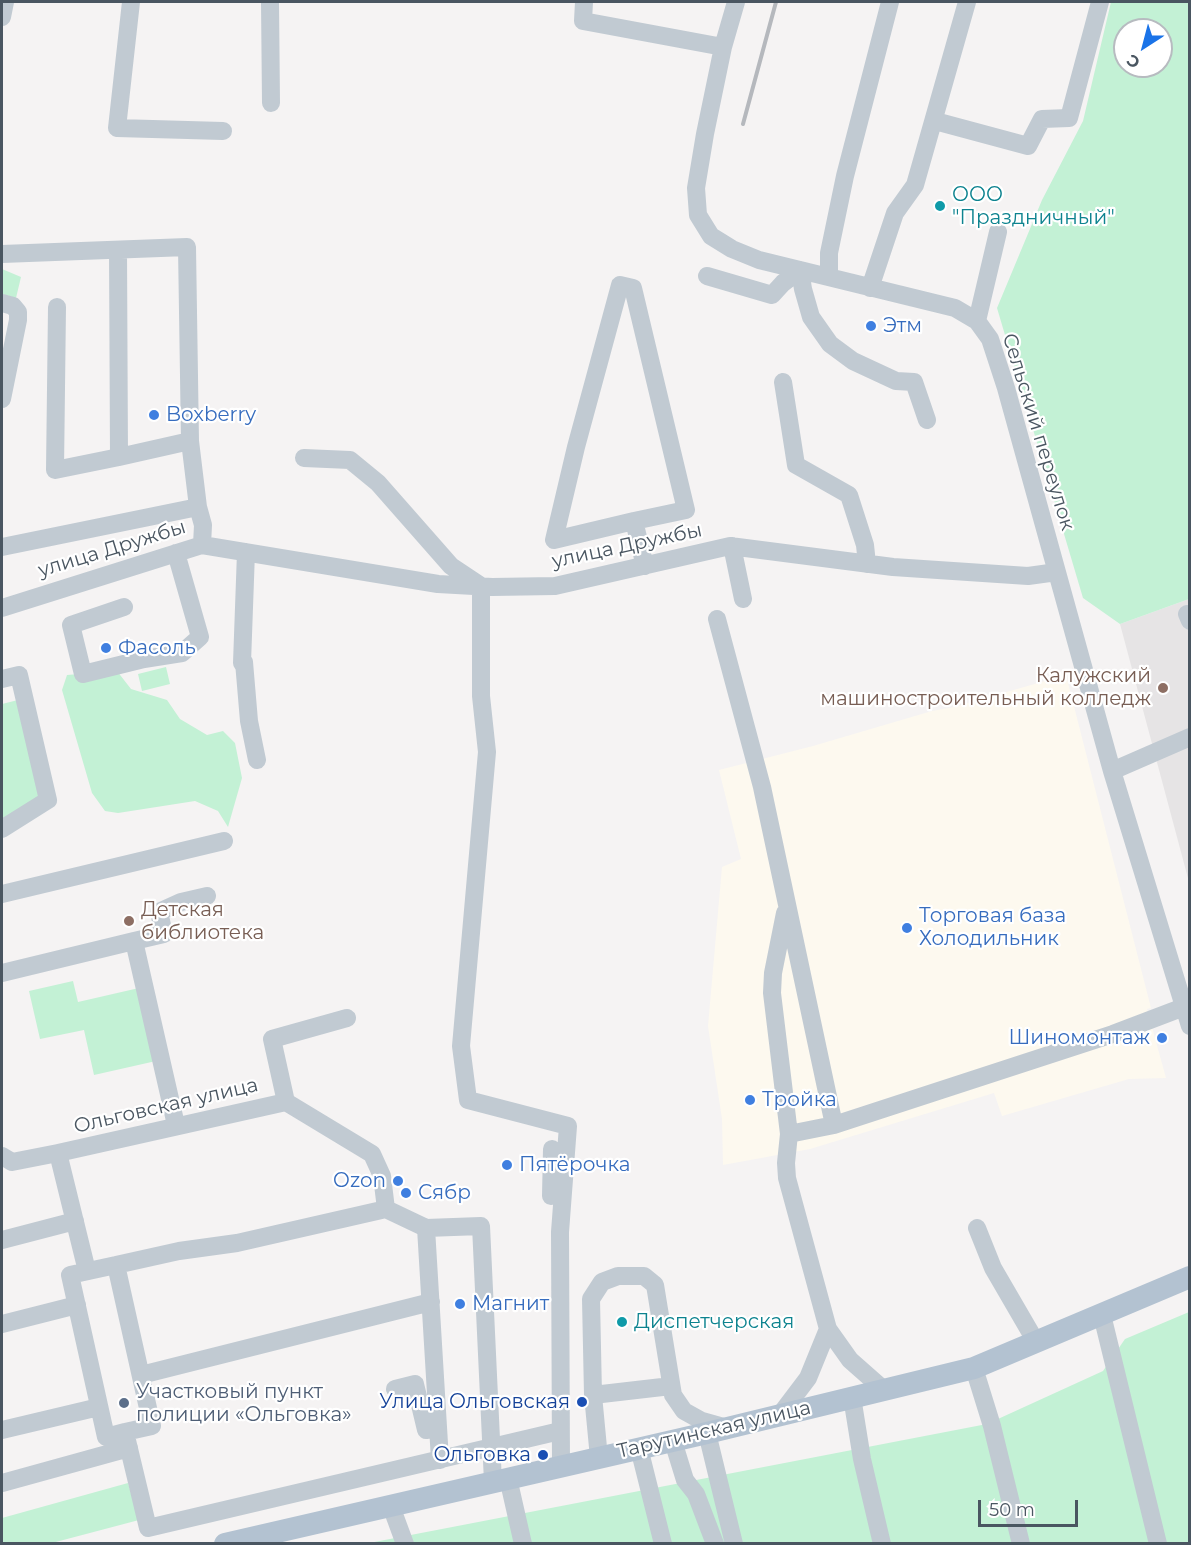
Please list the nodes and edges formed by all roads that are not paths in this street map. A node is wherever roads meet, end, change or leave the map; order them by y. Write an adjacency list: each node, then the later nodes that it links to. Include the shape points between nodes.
1 (4, 2): 9 (street)
2 (131, 2): 13 (street, via 117,128)
3 (270, 2): 11 (street)
4 (585, 2): 10 (street, via 583,21)
5 (736, 2): 10 (street, Сельский переулок)
6 (890, 2): 19 (street, via 845,176 829,253)
7 (967, 2): 12 (street)
8 (1100, 2): 12 (street, via 1069,118 1042,119 1028,146)
9 (2, 17)
10 (723, 47): 17 (street, Сельский переулок, via 696,188 698,215 711,236 732,249)
11 (271, 103)
12 (935, 121): 20 (street, via 915,185 895,213)
13 (223, 131)
14 (999, 232): 23 (street)
15 (118, 250): 16 (street); 27 (street, via 187,247); 28 (street)
16 (2, 254)
17 (800, 270): 18 (street, via 772,296); 19 (street, Сельский переулок); 26 (street, via 811,317 830,344 853,362 896,381 914,382)
18 (707, 276)
19 (829, 277): 20 (street, Сельский переулок)
20 (870, 288): 23 (street, Сельский переулок, via 955,308)
21 (2, 303): 25 (street, via 18,312)
22 (57, 307): 28 (street, via 55,470)
23 (977, 321): 39 (street, Сельский переулок, via 990,339 1006,388)
24 (783, 382): 37 (street, via 796,465 849,495)
25 (2, 399)
26 (927, 420)
27 (190, 441): 28 (street); 30 (street)
28 (119, 457)
29 (304, 458): 40 (street, via 350,460 378,483 451,566)
30 (198, 507): 32 (street); 34 (street)
31 (634, 521): 31 (street, via 686,510 633,288 620,285 554,540); 38 (street)
32 (202, 545): 35 (street, улица Дружбы); 36 (street, улица Дружбы)
33 (732, 546): 37 (street, улица Дружбы); 38 (street, улица Дружбы); 41 (street)
34 (2, 548)
35 (246, 552): 40 (street, улица Дружбы, via 438,584); 47 (street, via 242,663)
36 (176, 553): 42 (street, via 200,637 182,653 83,674 71,625); 43 (street, улица Дружбы)
37 (867, 564): 39 (street, улица Дружбы, via 1028,576)
38 (645, 566): 40 (street, улица Дружбы, via 555,586)
39 (1057, 572): 48 (street, Сельский переулок)
40 (481, 586): 70 (street, via 480,696 487,752 461,1046 468,1100 568,1126)
41 (743, 599)
42 (124, 607)
43 (2, 608)
44 (717, 619): 53 (street, via 762,787)
45 (2, 679): 49 (street, via 19,675 48,800)
46 (1190, 737): 48 (street)
47 (257, 760)
48 (1112, 771): 56 (street, Сельский переулок)
49 (2, 829)
50 (224, 841): 51 (street)
51 (2, 894)
52 (207, 896): 54 (street, via 159,912 164,934)
53 (787, 906): 61 (street); 62 (street, via 772,993)
54 (134, 941): 55 (street); 60 (street)
55 (2, 973)
56 (1184, 1007): 58 (street, Сельский переулок); 61 (street, via 1113,1035)
57 (347, 1018): 59 (street, via 272,1039)
58 (1190, 1026)
59 (286, 1102): 60 (street, Ольговская улица); 66 (street, via 372,1154 382,1176)
60 (176, 1125): 64 (street, Ольговская улица)
61 (834, 1125): 62 (street)
62 (789, 1134): 79 (street, via 787,1178)
63 (552, 1149): 70 (street, via 551,1197)
64 (58, 1153): 65 (street, via 12,1162); 67 (street, Ольговская улица)
65 (2, 1156)
66 (386, 1209): 68 (street); 72 (street)
67 (75, 1221): 71 (street); 73 (street, Ольговская улица)
68 (426, 1228): 75 (street); 96 (street, via 481,1226)
69 (977, 1228): 80 (street, via 993,1268)
70 (560, 1232): 93 (street)
71 (2, 1240)
72 (116, 1265): 73 (street); 82 (street)
73 (87, 1271): 76 (street, via 70,1275)
74 (1190, 1277): 77 (main road, Тарутинская улица)
75 (431, 1302): 82 (street); 90 (street)
76 (77, 1305): 78 (street); 88 (street)
77 (1102, 1315): 80 (main road, Тарутинская улица); 113 (street)
78 (2, 1324)
79 (828, 1329): 85 (street, via 850,1360); 89 (street, via 808,1378)
80 (1036, 1342): 81 (main road, Тарутинская улица)
81 (974, 1368): 85 (main road, Тарутинская улица); 112 (street)
82 (141, 1375): 94 (street, via 152,1426)
83 (671, 1386): 86 (street); 86 (street, via 655,1285 644,1276 618,1276 602,1282 591,1299); 92 (street, via 684,1411)
84 (395, 1389): 90 (street, via 415,1384 426,1430)
85 (884, 1390): 87 (main road, Тарутинская улица)
86 (593, 1395): 98 (street)
87 (852, 1397): 89 (main road, Тарутинская улица); 111 (street)
88 (99, 1407): 91 (street); 94 (street, via 106,1437)
89 (780, 1415): 92 (main road, Тарутинская улица)
90 (438, 1428): 99 (street)
91 (2, 1430)
92 (717, 1430): 95 (main road, Тарутинская улица); 110 (street)
93 (561, 1431): 96 (street); 100 (street)
94 (127, 1440): 99 (street, via 148,1528); 102 (street)
95 (673, 1441): 97 (main road, Тарутинская улица); 109 (street, via 685,1480 696,1494)
96 (491, 1448): 99 (street); 101 (street)
97 (639, 1448): 98 (main road, Тарутинская улица); 108 (street)
98 (598, 1458): 100 (main road, Тарутинская улица)
99 (440, 1460)
100 (561, 1466): 101 (main road, Тарутинская улица)
101 (500, 1480): 103 (main road, Тарутинская улица); 107 (street)
102 (2, 1483)
103 (391, 1506): 104 (main road, Тарутинская улица); 106 (street)
104 (296, 1536): 105 (main road, Тарутинская улица)
105 (225, 1544)
106 (405, 1544)
107 (523, 1544)
108 (663, 1544)
109 (715, 1544)
110 (734, 1544)
111 (882, 1544)
112 (1021, 1544)
113 (1158, 1544)

